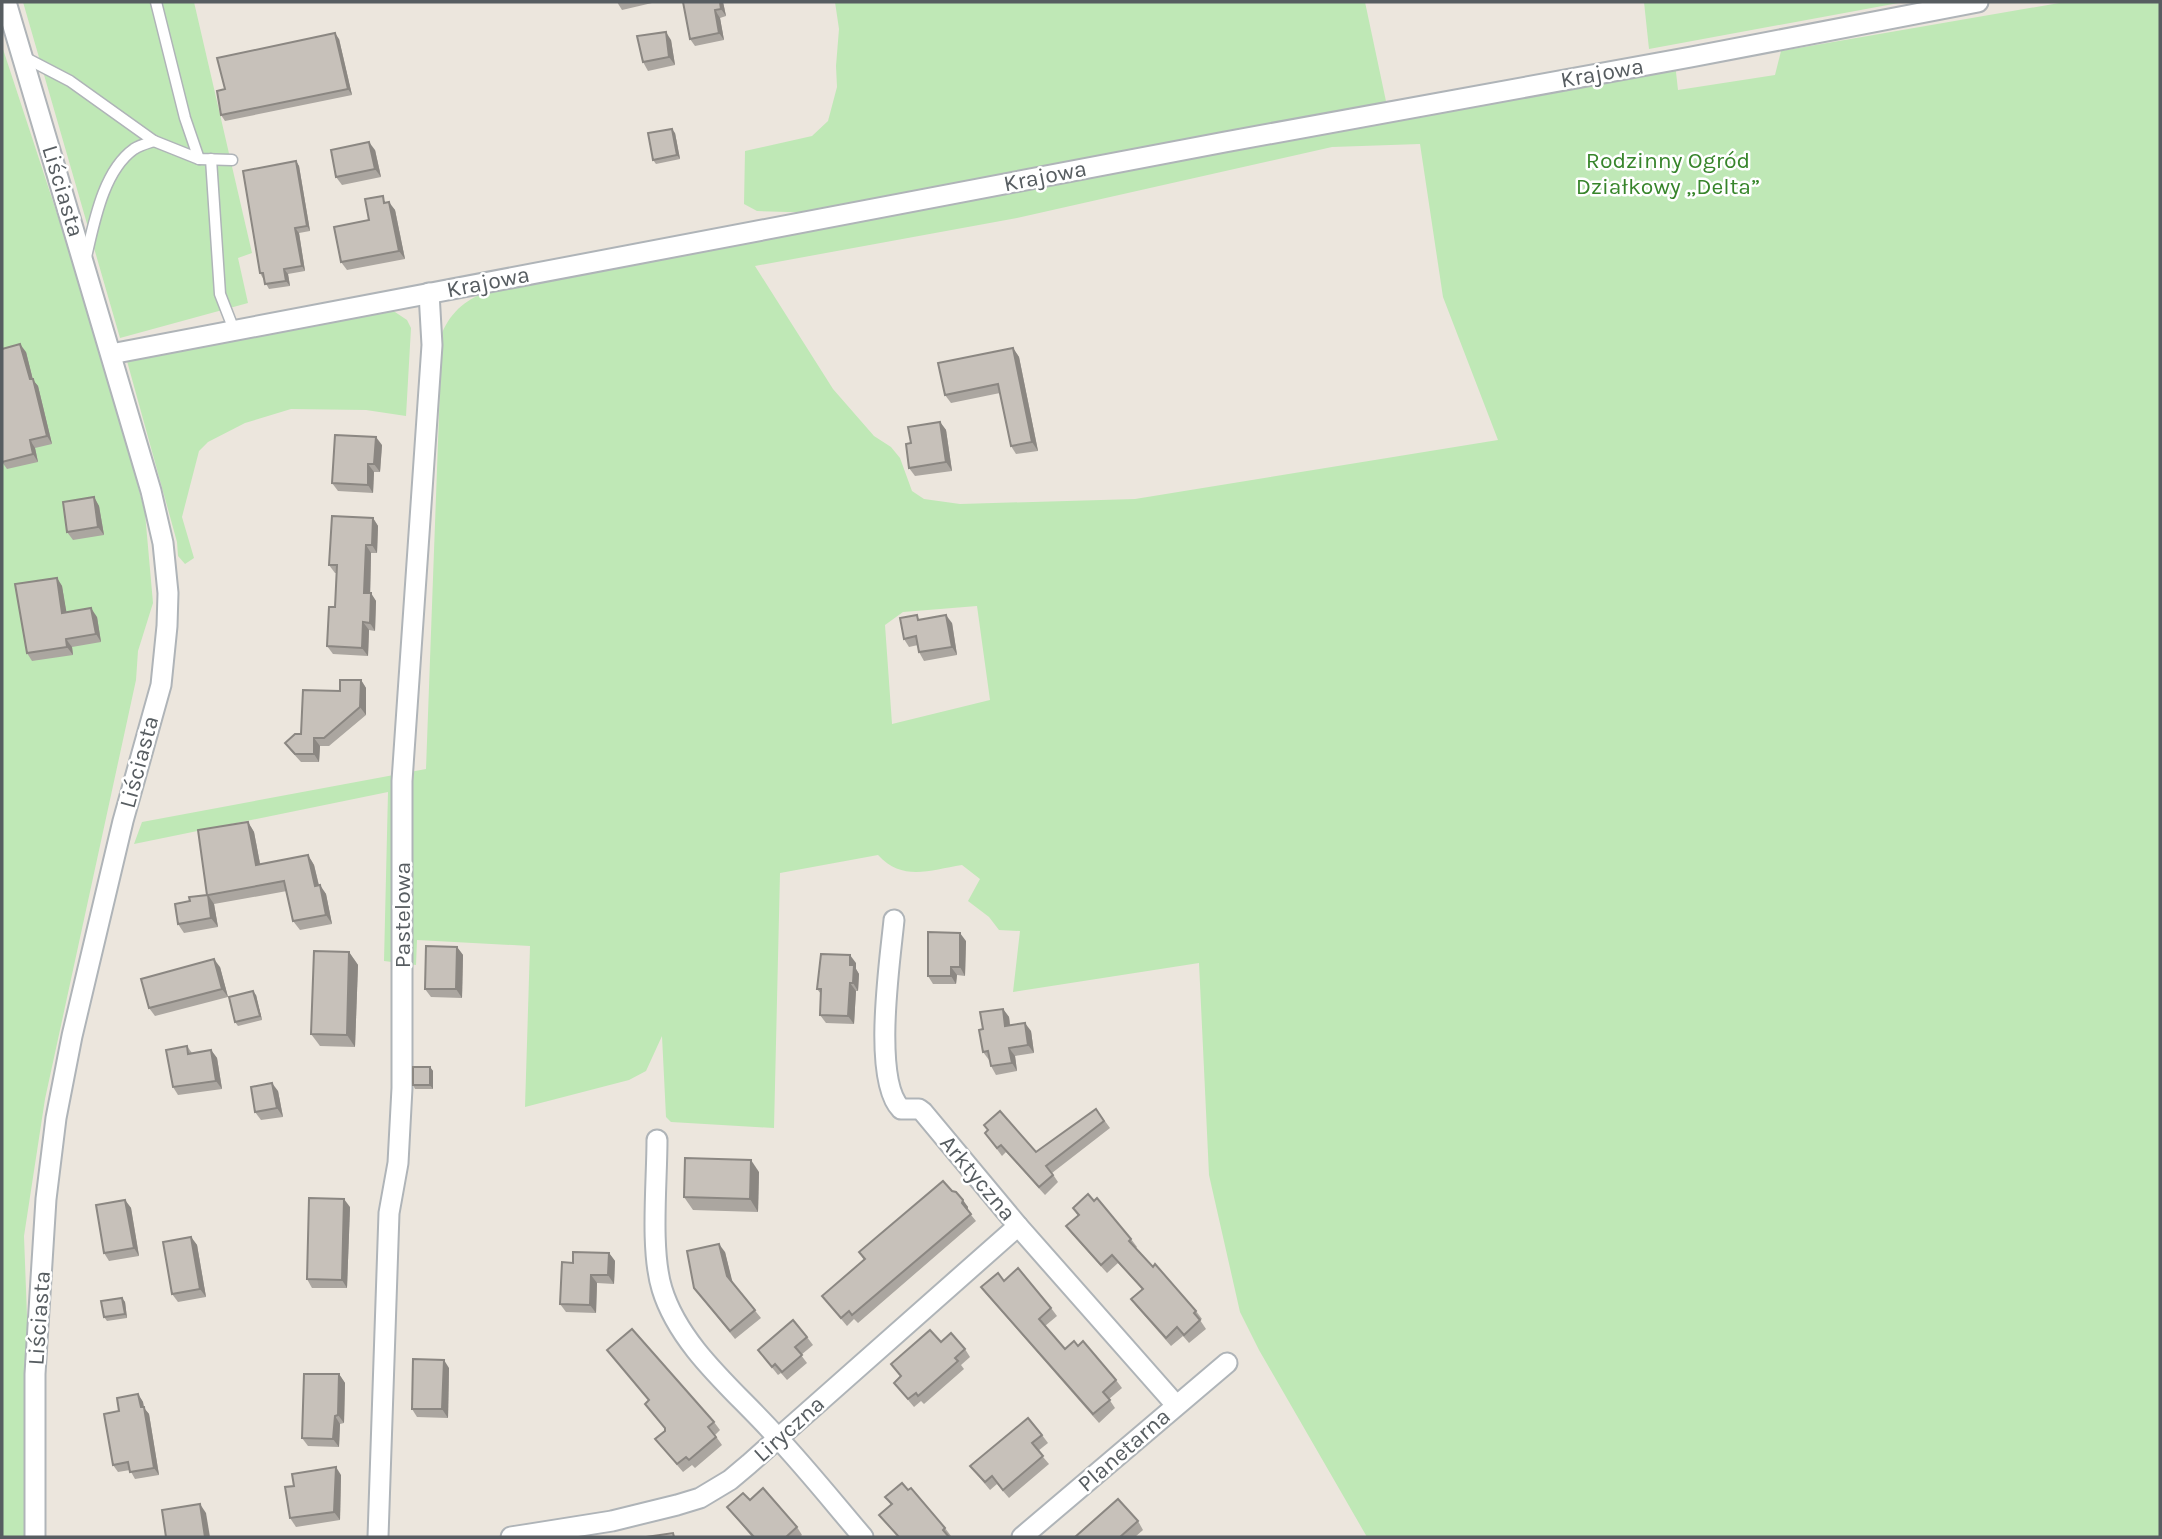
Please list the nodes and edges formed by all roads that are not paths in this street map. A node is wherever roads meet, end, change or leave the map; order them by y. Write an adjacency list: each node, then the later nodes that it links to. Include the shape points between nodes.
1 (6, 2): 4 (street, Liściasta)
2 (156, 2): 6 (lane)
3 (1978, 2): 10 (street, Krajowa)
4 (22, 56): 5 (lane, via 70,81); 9 (street, Liściasta)
5 (154, 141): 6 (lane); 9 (lane, via 134,149 105,189)
6 (199, 159): 7 (lane)
7 (211, 159): 8 (lane); 11 (lane, via 220,294)
8 (232, 160)
9 (85, 264): 12 (street, Liściasta)
10 (429, 293): 11 (street, Krajowa); 21 (street, Pastelowa, via 432,345 402,781 402,1087 398,1163 389,1213)
11 (234, 331): 12 (street, Krajowa)
12 (111, 354): 20 (street, Liściasta, via 163,543 167,626 161,685 123,821 56,1118 35,1374)
13 (894, 920): 15 (street, Arktyczna, via 885,1041 894,1103 901,1109 923,1112)
14 (657, 1140): 18 (street, via 657,1256 662,1289 698,1351)
15 (1018, 1226): 17 (street, Arktyczna); 18 (street, Liryczna)
16 (1227, 1363): 17 (street, Planetarna)
17 (1176, 1405): 24 (street, Planetarna)
18 (778, 1438): 19 (street, Liryczna, via 730,1479 700,1497 612,1521); 23 (street)
19 (531, 1535): 22 (street, Liryczna)
20 (35, 1537)
21 (378, 1537)
22 (511, 1537)
23 (863, 1537)
24 (1022, 1537)

